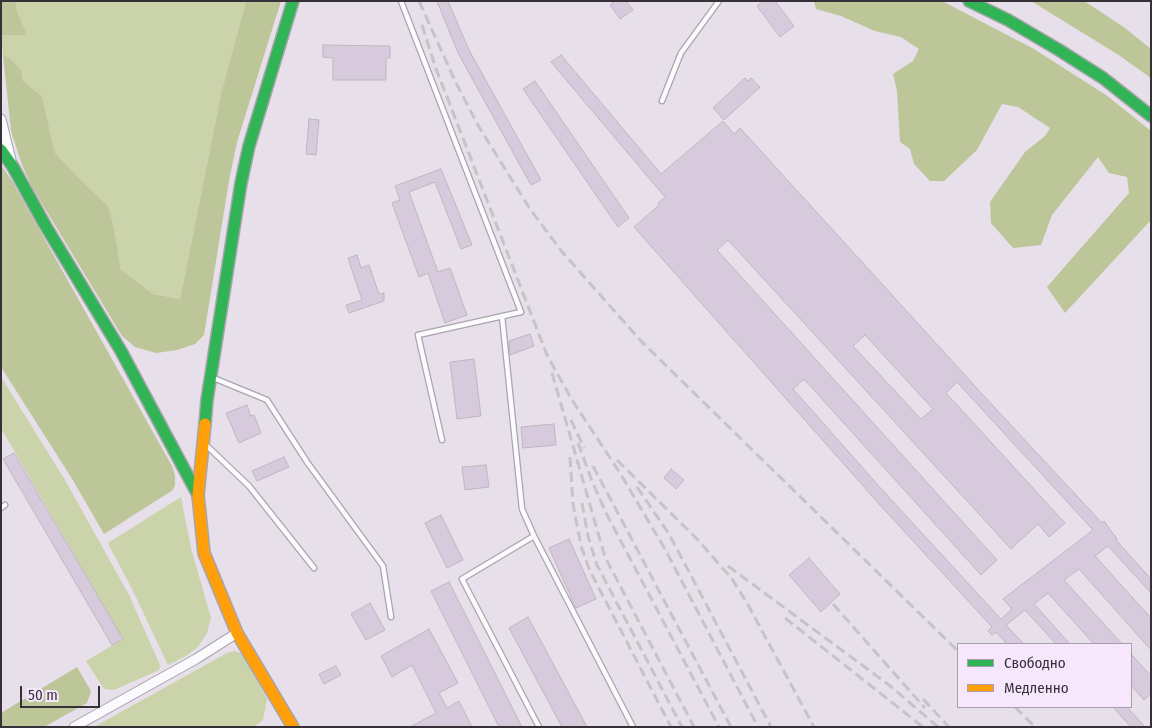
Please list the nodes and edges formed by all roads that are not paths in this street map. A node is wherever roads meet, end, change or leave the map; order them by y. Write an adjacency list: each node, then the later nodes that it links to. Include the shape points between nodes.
1 (293, 1): 11 (street, via 249,146)
2 (401, 1): 10 (lane, via 521,312)
3 (718, 1): 5 (lane, via 681,53)
4 (969, 1): 6 (street, via 1059,50 1103,78)
5 (662, 101)
6 (1151, 116)
7 (1, 119): 9 (street)
8 (1, 150): 9 (street)
9 (13, 166): 14 (street, via 121,351)
10 (502, 316): 12 (lane, via 418,335); 15 (lane, via 522,509)
11 (210, 377): 13 (street); 17 (lane, via 267,400 307,462 383,566)
12 (442, 440)
13 (202, 442): 14 (street); 16 (lane, via 249,486)
14 (198, 494): 18 (street, via 204,553)
15 (534, 536): 21 (lane, via 462,579); 22 (lane)
16 (314, 568)
17 (391, 617)
18 (237, 634): 19 (street); 20 (street)
19 (74, 727)
20 (293, 727)
21 (539, 727)
22 (633, 727)

